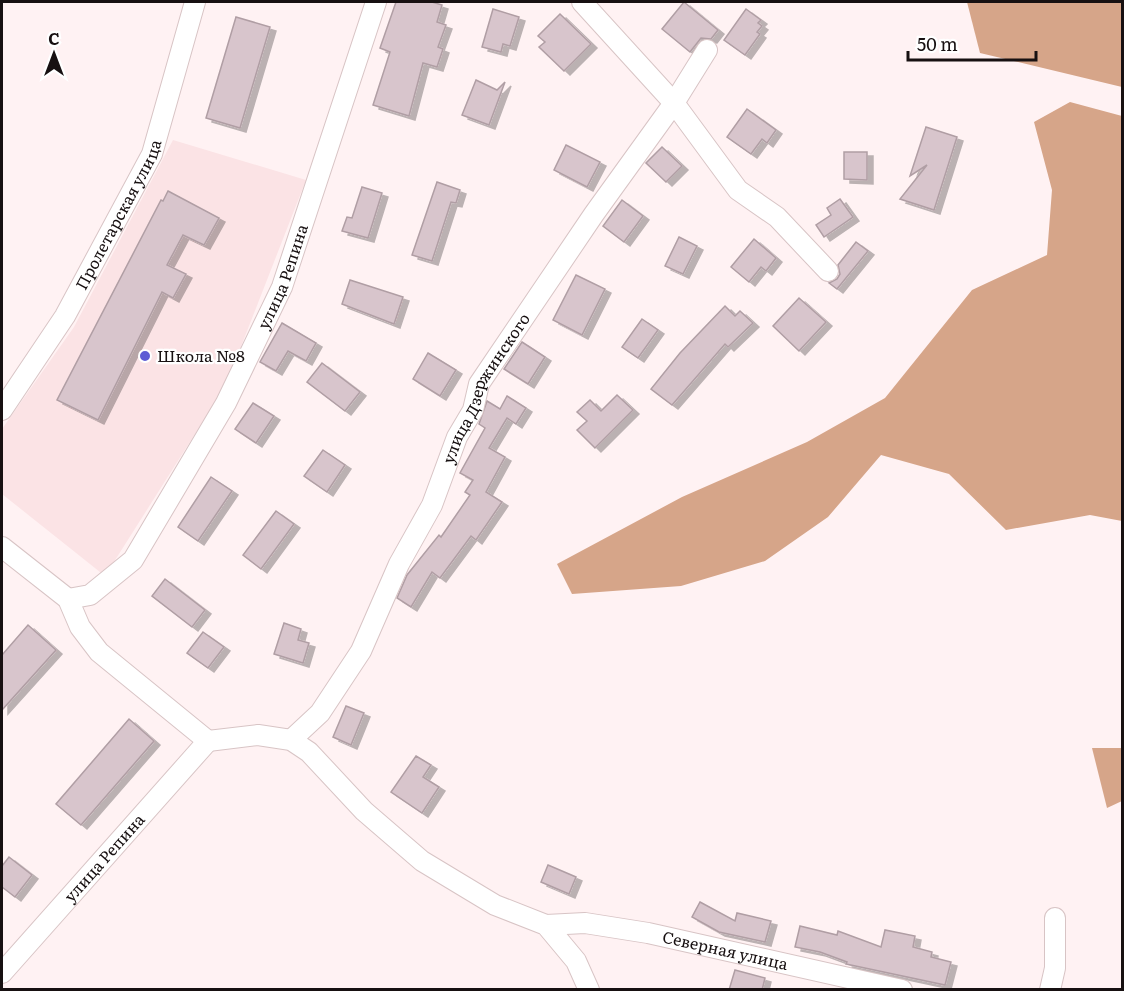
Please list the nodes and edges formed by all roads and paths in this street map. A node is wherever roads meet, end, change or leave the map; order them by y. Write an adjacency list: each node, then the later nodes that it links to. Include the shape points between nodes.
1 (195, 2): 7 (street, Пролетарская улица, via 152,154 65,316)
2 (376, 2): 9 (street, улица Репина, via 282,287 226,403 133,560 90,595)
3 (582, 2): 5 (street)
4 (707, 50): 5 (street, улица Дзержинского)
5 (674, 103): 6 (street, via 738,190 777,217); 10 (street, улица Дзержинского, via 479,384 473,410 457,437 432,505 399,564 361,651 320,713)
6 (828, 271)
7 (2, 410)
8 (2, 547): 9 (street)
9 (68, 599): 11 (street, via 80,627 99,652)
10 (291, 740): 11 (street, via 258,735); 13 (street, Северная улица, via 309,752 364,811 422,861 495,905)
11 (208, 741): 14 (street, улица Репина)
12 (1055, 918): 17 (street, via 1055,968)
13 (546, 925): 15 (street, Северная улица, via 576,961); 16 (street, Северная улица, via 585,923 648,933)
14 (2, 973)
15 (589, 990)
16 (902, 990)
17 (1050, 990)

